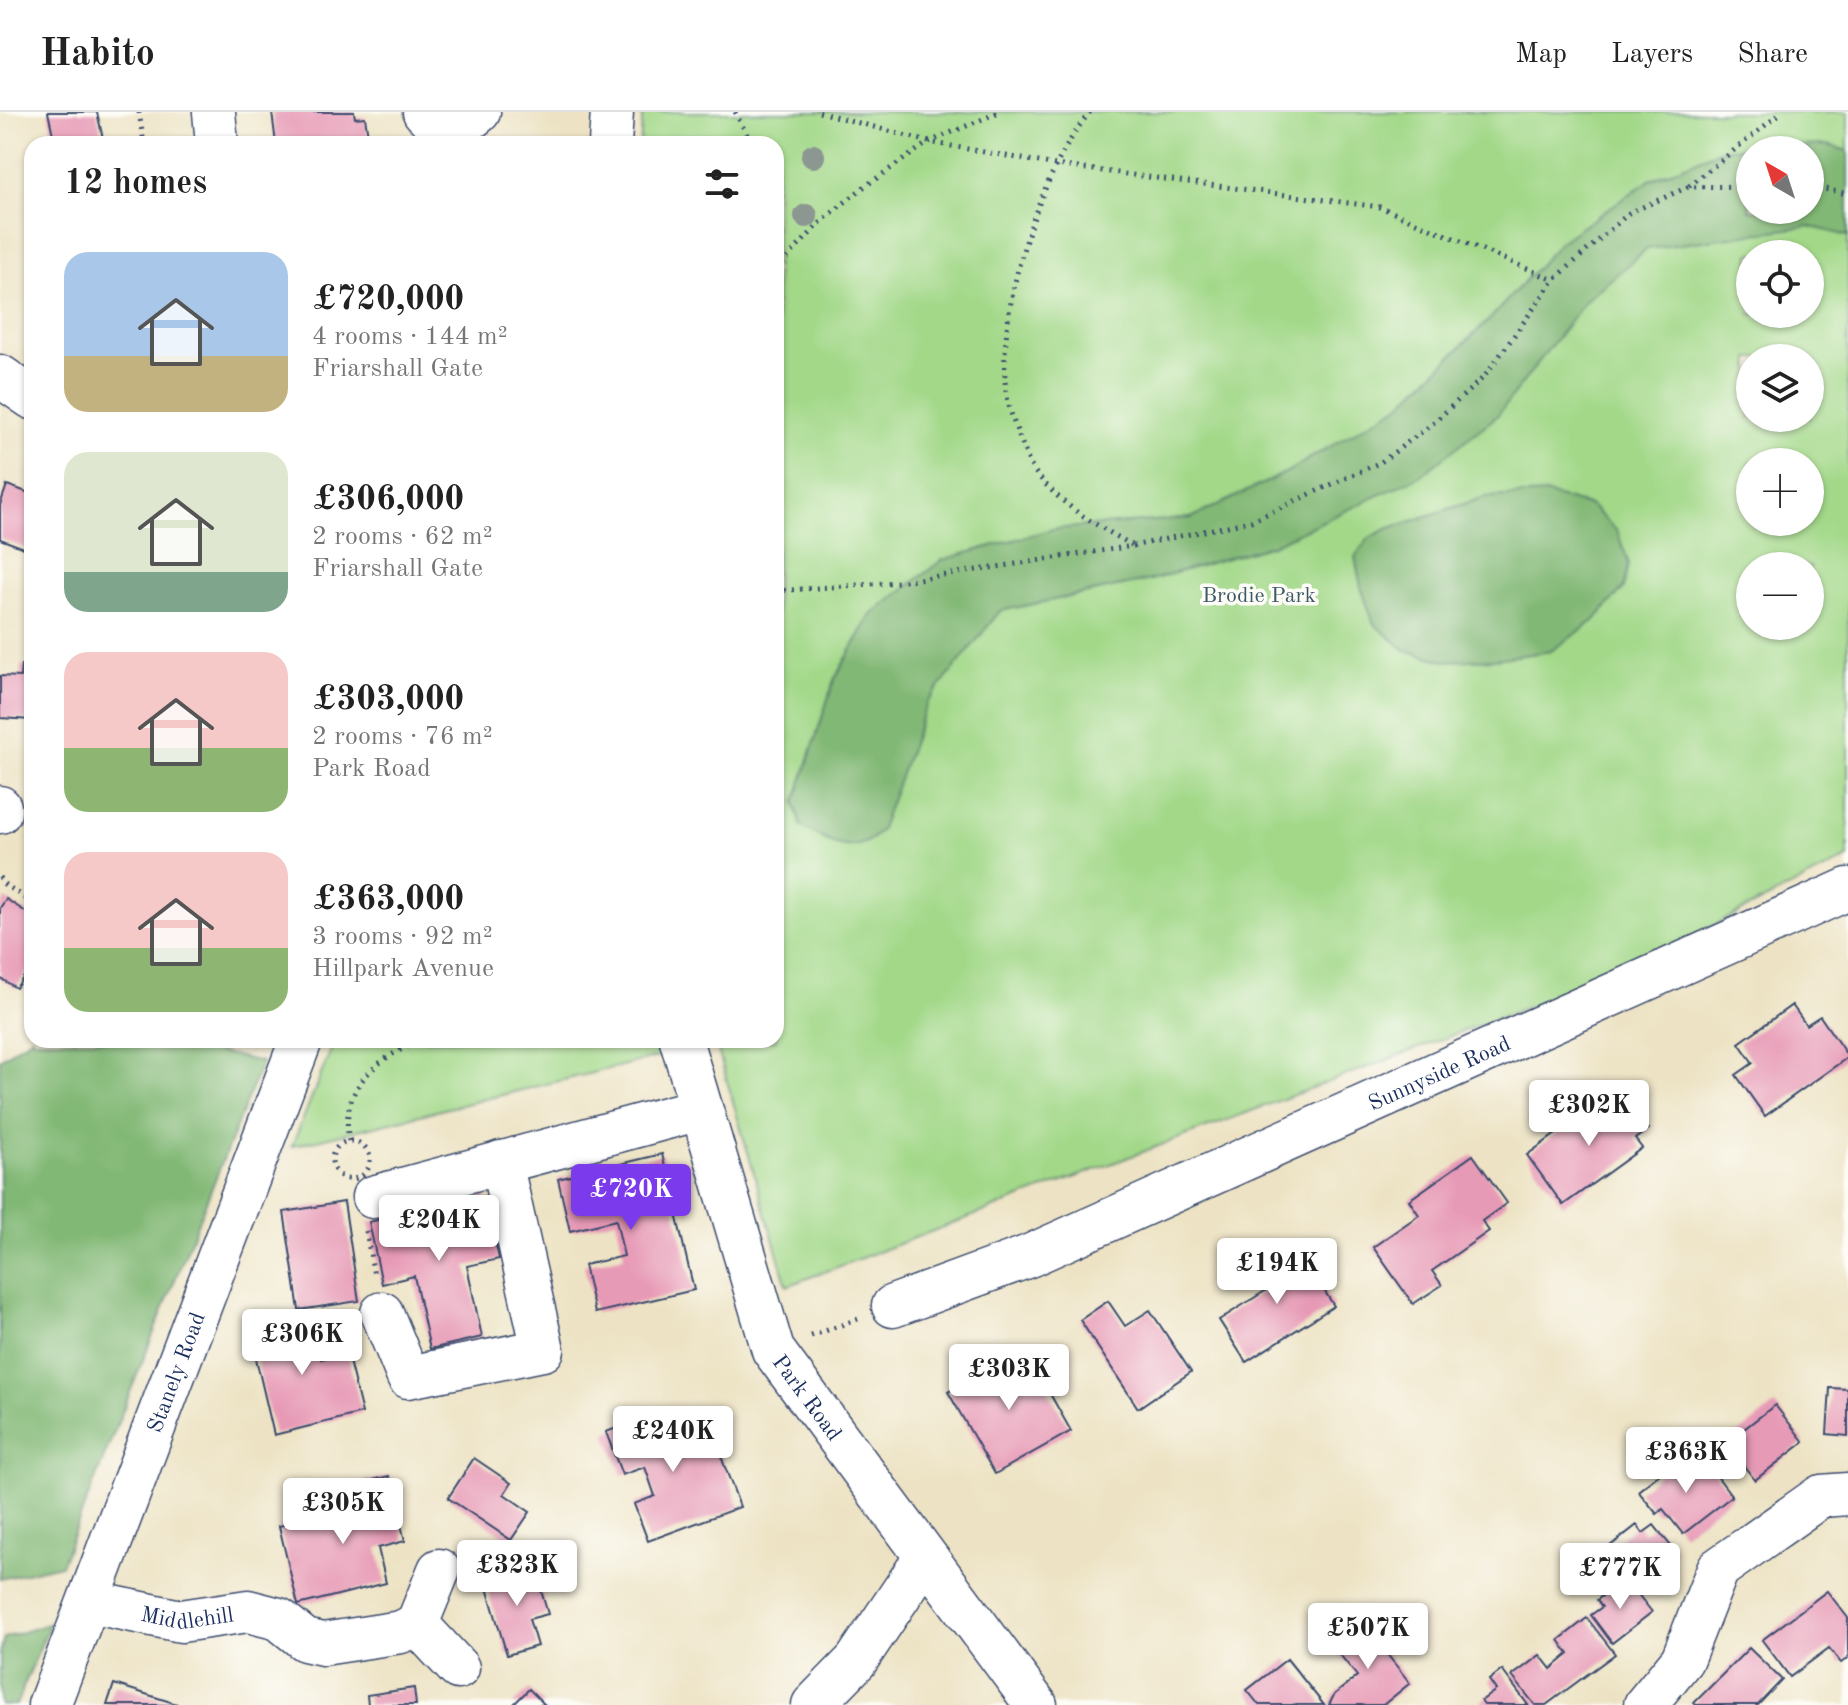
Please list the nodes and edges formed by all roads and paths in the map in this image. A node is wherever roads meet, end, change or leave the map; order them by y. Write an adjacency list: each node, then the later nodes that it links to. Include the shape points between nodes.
1 (139, 112): 9 (path)
2 (214, 112): 10 (street)
3 (612, 112): 11 (street)
4 (735, 112): 12 (path)
5 (819, 112): 13 (path)
6 (999, 112): 13 (path)
7 (1090, 112): 14 (path)
8 (1782, 112): 16 (path)
9 (143, 136)
10 (216, 136)
11 (610, 136)
12 (748, 136)
13 (929, 142): 14 (path); 19 (path, via 822,221)
14 (1056, 165): 20 (path, via 1380,207); 23 (path, via 1019,258 1005,340 1005,384 1033,470 1074,513)
15 (1736, 186): 16 (path)
16 (1688, 187): 20 (path, via 1629,213)
17 (1824, 189): 18 (path)
18 (1848, 194)
19 (784, 261)
20 (1554, 280): 23 (path, via 1485,376 1381,462 1251,521)
21 (0, 376): 22 (street)
22 (24, 392)
23 (1133, 546): 24 (path, via 899,582)
24 (784, 590)
25 (0, 877): 27 (path)
26 (1848, 889): 35 (street, Sunnyside Road, via 1029,1256)
27 (24, 897)
28 (298, 1048): 41 (street, Stanely Road)
29 (405, 1048): 32 (path, via 384,1058 361,1081 346,1120)
30 (683, 1048): 31 (street, Park Road)
31 (700, 1109): 33 (street); 37 (street, Park Road)
32 (349, 1141): 32 (path, via 332,1157 339,1175 351,1179 363,1175 370,1158 361,1143)
33 (501, 1162): 34 (street); 36 (street, via 543,1350 408,1377)
34 (373, 1197): 36 (path, via 363,1219)
35 (893, 1306): 37 (path)
36 (382, 1313)
37 (773, 1350): 39 (street, Park Road)
38 (1848, 1494): 47 (street, via 1821,1496 1718,1569 1682,1660)
39 (925, 1558): 45 (street, via 856,1661); 46 (street, Park Road)
40 (439, 1570): 42 (street)
41 (89, 1602): 42 (street, Middlehill, via 181,1621 248,1611 279,1619 305,1640 323,1644 401,1632); 44 (street, Stanely Road)
42 (417, 1624): 43 (street)
43 (458, 1668)
44 (49, 1705)
45 (813, 1705)
46 (1036, 1705)
47 (1645, 1705)

